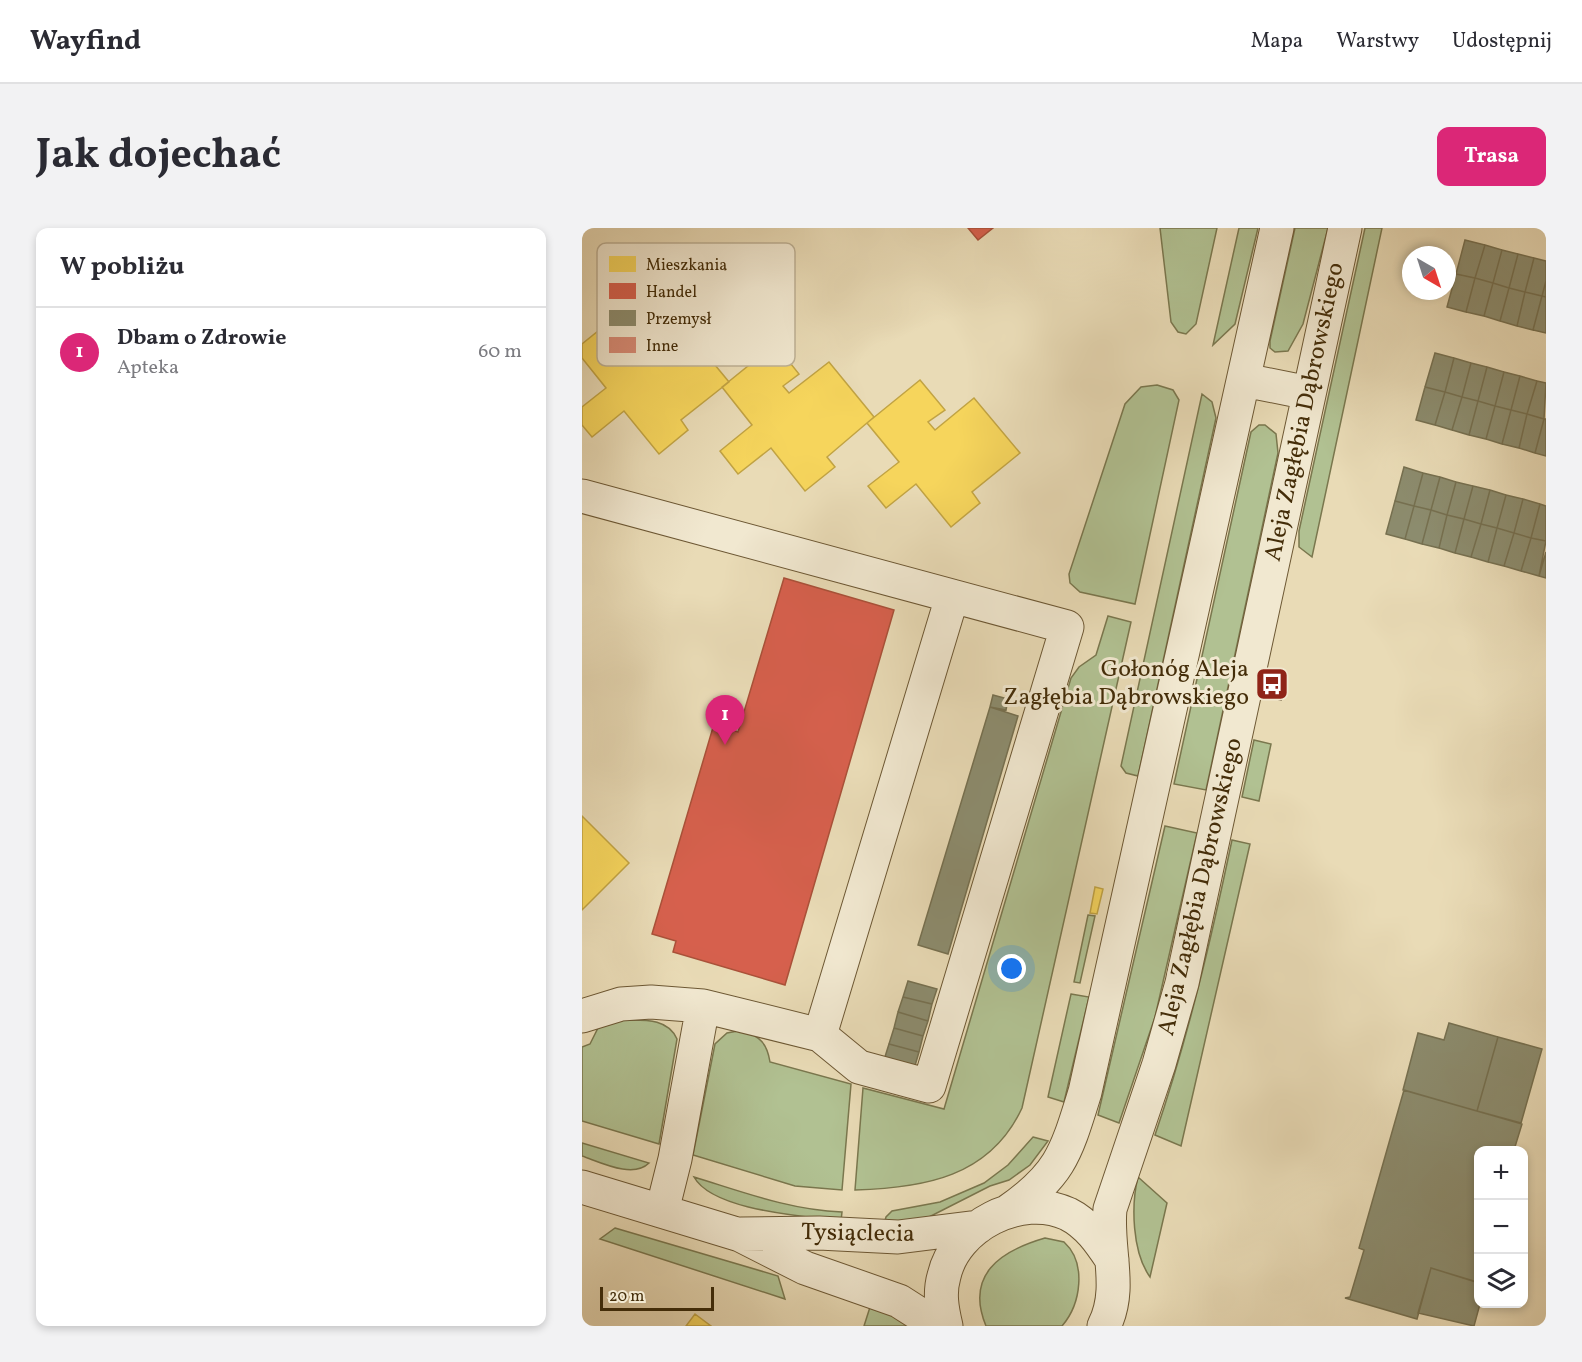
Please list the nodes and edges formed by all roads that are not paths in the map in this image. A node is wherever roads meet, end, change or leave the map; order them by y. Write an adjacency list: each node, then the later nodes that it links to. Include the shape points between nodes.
1 (1277, 228): 3 (street)
2 (1345, 228): 4 (street, Aleja Zagłębia Dąbrowskiego)
3 (1244, 380): 4 (street); 12 (street, via 1085,1092 1055,1172)
4 (1309, 393): 15 (street, Aleja Zagłębia Dąbrowskiego, via 1182,983 1110,1209)
5 (582, 496): 6 (street)
6 (952, 597): 9 (street); 9 (street, via 1067,627 929,1086 859,1067)
7 (703, 1006): 8 (street, via 621,1004); 9 (street); 11 (street)
8 (582, 1016)
9 (820, 1035)
10 (582, 1186): 11 (street, Tysiąclecia)
11 (662, 1211): 14 (street, Tysiąclecia)
12 (1007, 1212): 13 (street); 15 (street, via 1041,1206 1069,1215 1093,1233)
13 (978, 1227): 14 (street, Tysiąclecia, via 898,1237); 17 (street, via 962,1242 944,1274 942,1310)
14 (737, 1234): 16 (street, Tysiąclecia, via 805,1268 885,1294)
15 (1112, 1260): 18 (street, Aleja Zagłębia Dąbrowskiego, via 1115,1291)
16 (938, 1326)
17 (946, 1326)
18 (1104, 1326)

